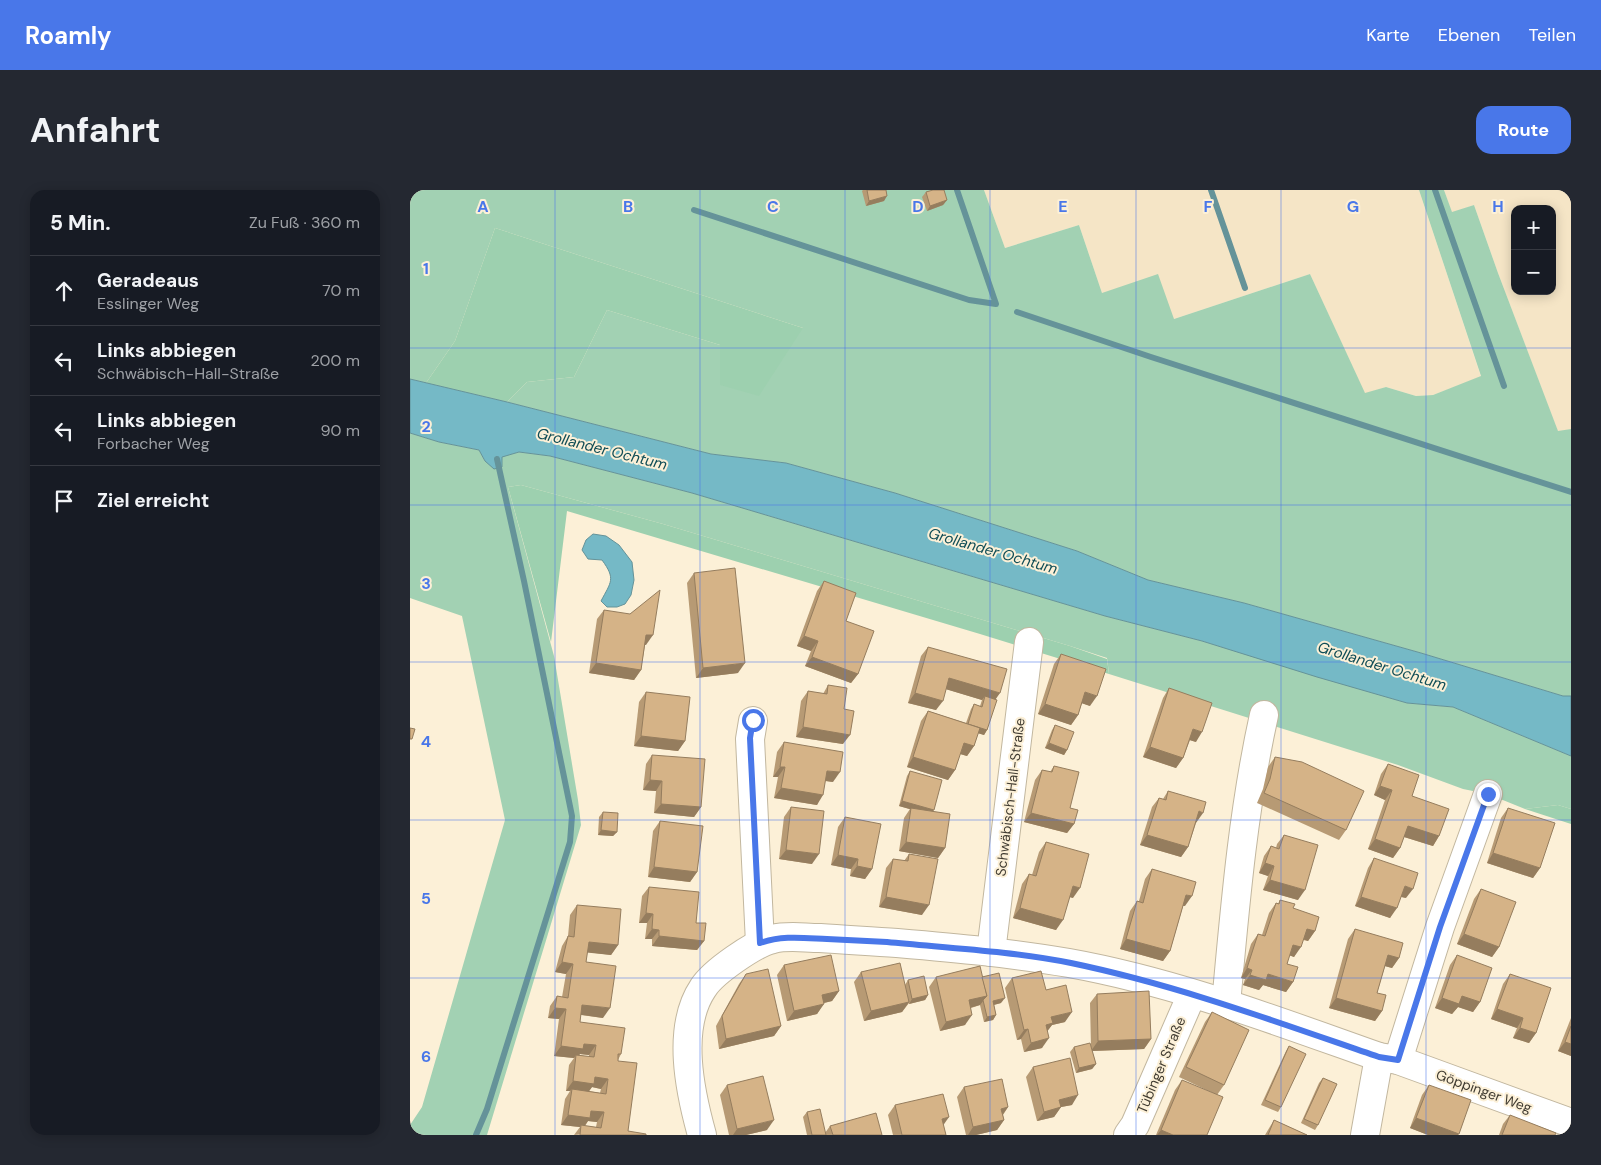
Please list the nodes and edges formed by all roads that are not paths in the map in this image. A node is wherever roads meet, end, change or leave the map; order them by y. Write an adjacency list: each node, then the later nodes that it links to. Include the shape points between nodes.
1 (1029, 642): 6 (street, Schwäbisch-Hall-Straße)
2 (1264, 714): 8 (street, via 1244,820)
3 (753, 720): 5 (street, via 750,738)
4 (1488, 794): 9 (street)
5 (760, 943): 6 (street, via 791,937); 11 (street, via 709,980 694,1003 688,1063 693,1102)
6 (990, 952): 7 (street, via 1069,963)
7 (1192, 994): 8 (street); 12 (street, Tübinger Straße)
8 (1226, 1004): 9 (street)
9 (1388, 1058): 10 (street, Göppinger Weg); 13 (street)
10 (1571, 1122)
11 (702, 1135)
12 (1128, 1135)
13 (1365, 1135)

